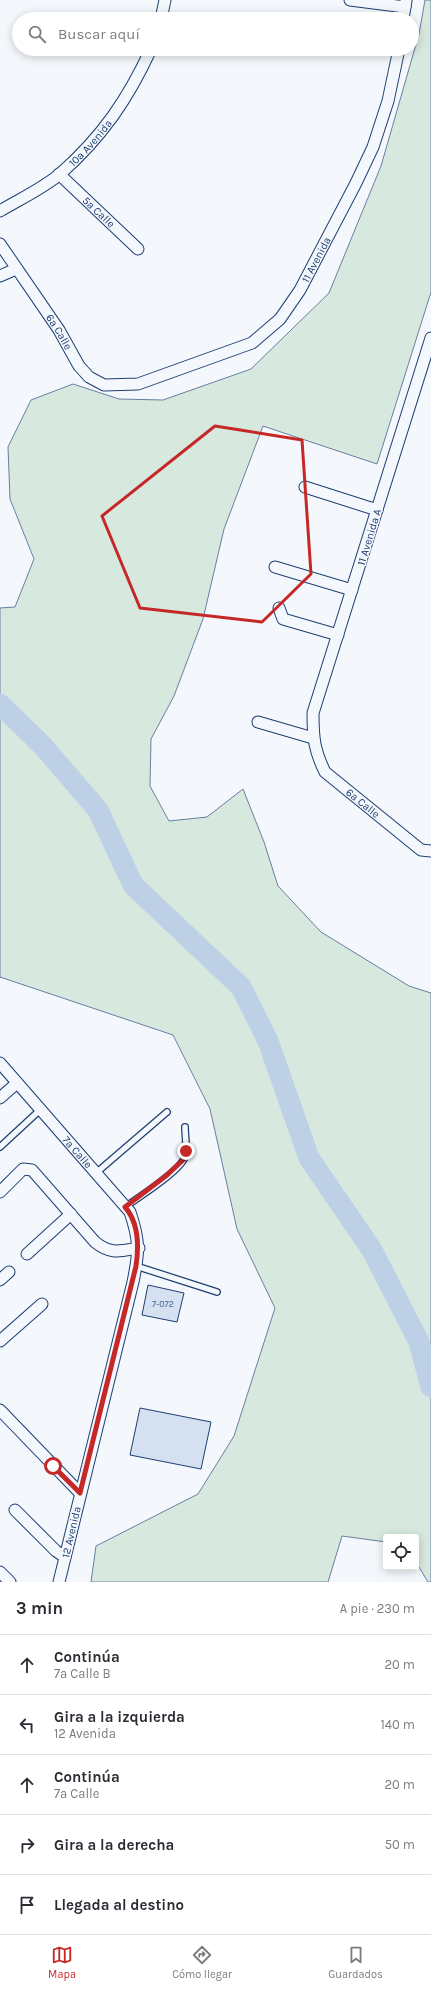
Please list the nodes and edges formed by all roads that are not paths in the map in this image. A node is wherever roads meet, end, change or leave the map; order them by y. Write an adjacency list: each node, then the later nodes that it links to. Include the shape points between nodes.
1 (165, 0): 4 (street)
2 (350, 0): 3 (street)
3 (406, 4)
4 (162, 12)
5 (148, 56): 7 (street, 10a Avenida, via 135,83 100,135)
6 (398, 56): 14 (street, 11 Avenida, via 388,101 373,147 331,234 300,290 280,319 252,343)
7 (59, 174): 8 (street, 10a Avenida); 10 (street, 5a Calle)
8 (0, 211)
9 (0, 244): 11 (street, 6a Calle)
10 (138, 249)
11 (16, 268): 12 (street); 14 (street, 6a Calle, via 59,330 79,366 89,377 104,385)
12 (0, 276)
13 (431, 338): 16 (street, 11 Avenida A)
14 (138, 384)
15 (305, 487): 16 (street)
16 (377, 510): 18 (street, 11 Avenida A)
17 (275, 567): 18 (street)
18 (352, 590): 20 (street, 11 Avenida A)
19 (279, 608): 20 (street, via 283,619)
20 (338, 635): 22 (street, 11 Avenida A, via 314,713)
21 (258, 722): 22 (street)
22 (313, 738): 23 (street, 6a Calle, via 317,757 325,772 421,850)
23 (431, 851)
24 (0, 1063): 25 (street, 7a Calle)
25 (17, 1083): 26 (street); 27 (street, 7a Calle)
26 (0, 1098)
27 (40, 1110): 30 (lane); 31 (street, 7a Calle)
28 (167, 1112): 31 (lane)
29 (185, 1127): 33 (lane, via 184,1159)
30 (0, 1147)
31 (96, 1173): 33 (street, 7a Calle)
32 (0, 1192): 34 (street, via 23,1170 32,1170)
33 (125, 1207): 35 (street, 7a Calle, via 130,1212)
34 (71, 1214): 35 (street, via 104,1249 119,1251); 36 (street)
35 (139, 1248): 37 (street, 12 Avenida)
36 (27, 1254)
37 (136, 1266): 40 (lane); 44 (street, 12 Avenida)
38 (9, 1272): 39 (street)
39 (0, 1280)
40 (217, 1292)
41 (42, 1304): 42 (street)
42 (0, 1341)
43 (0, 1410): 44 (street)
44 (80, 1493): 46 (street, 12 Avenida)
45 (15, 1510): 46 (street, via 56,1552)
46 (65, 1557): 49 (street, 12 Avenida)
47 (0, 1572): 48 (street)
48 (10, 1582)
49 (59, 1582)

